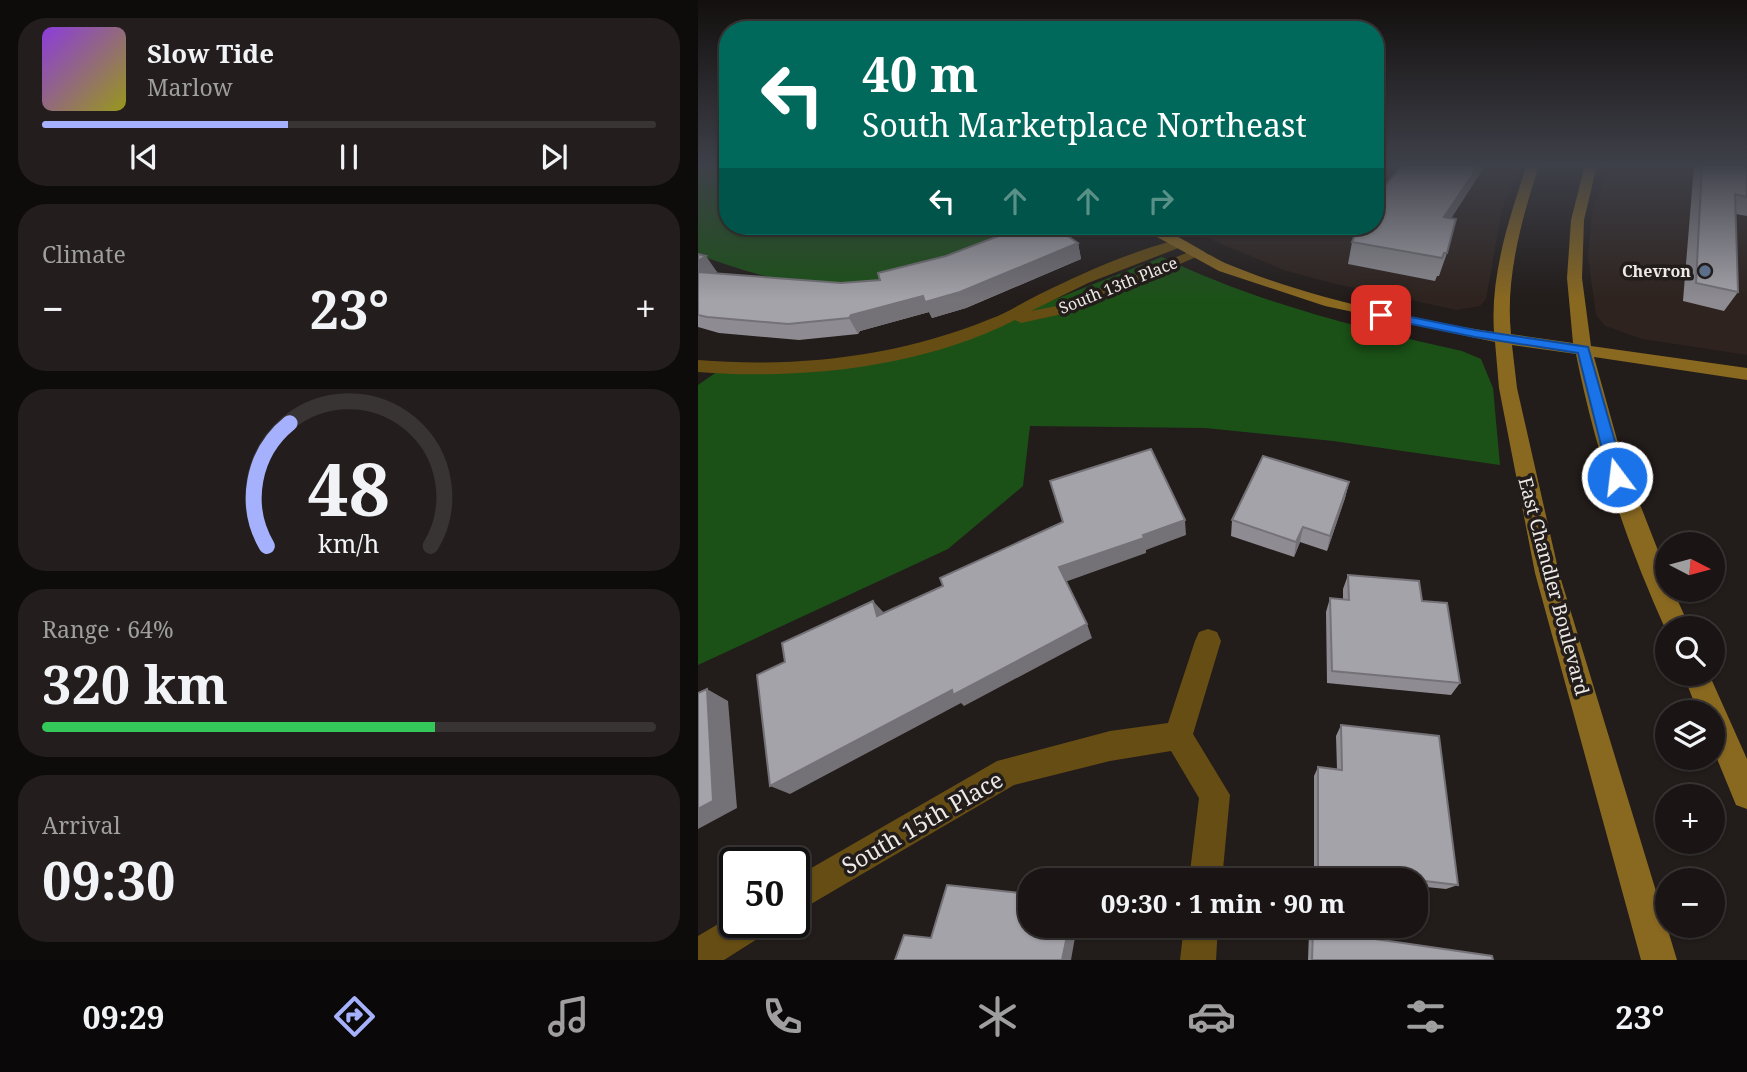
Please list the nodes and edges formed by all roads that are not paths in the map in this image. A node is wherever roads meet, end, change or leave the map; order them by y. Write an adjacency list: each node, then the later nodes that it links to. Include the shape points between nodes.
1 (1518, 210): 7 (main road, East Chandler Boulevard, via 1500,306)
2 (1581, 210): 8 (main road, via 1575,237 1576,318)
3 (1160, 235): 4 (main road)
4 (1176, 244): 5 (main road); 6 (street, South 13th Place, via 1071,285)
5 (1196, 254): 6 (street, South 13th Place, via 1061,310); 7 (main road, via 1246,277 1331,303)
6 (998, 322): 9 (street, South 13th Place, via 869,359 770,370)
7 (1504, 338): 8 (main road); 22 (main road, East Chandler Boulevard, via 1508,388 1547,573)
8 (1584, 349): 10 (main road); 11 (main road, via 1617,477)
9 (698, 366)
10 (1747, 374)
11 (1672, 616)
12 (1208, 641): 13 (street)
13 (1178, 736): 16 (street, via 1214,795); 17 (street, South 15th Place, via 1109,746 1008,772)
14 (1725, 743): 15 (main road)
15 (1747, 794)
16 (1207, 868)
17 (810, 888)
18 (727, 938): 20 (street)
19 (1200, 938): 21 (street)
20 (698, 956)
21 (1198, 960)
22 (1659, 960)

